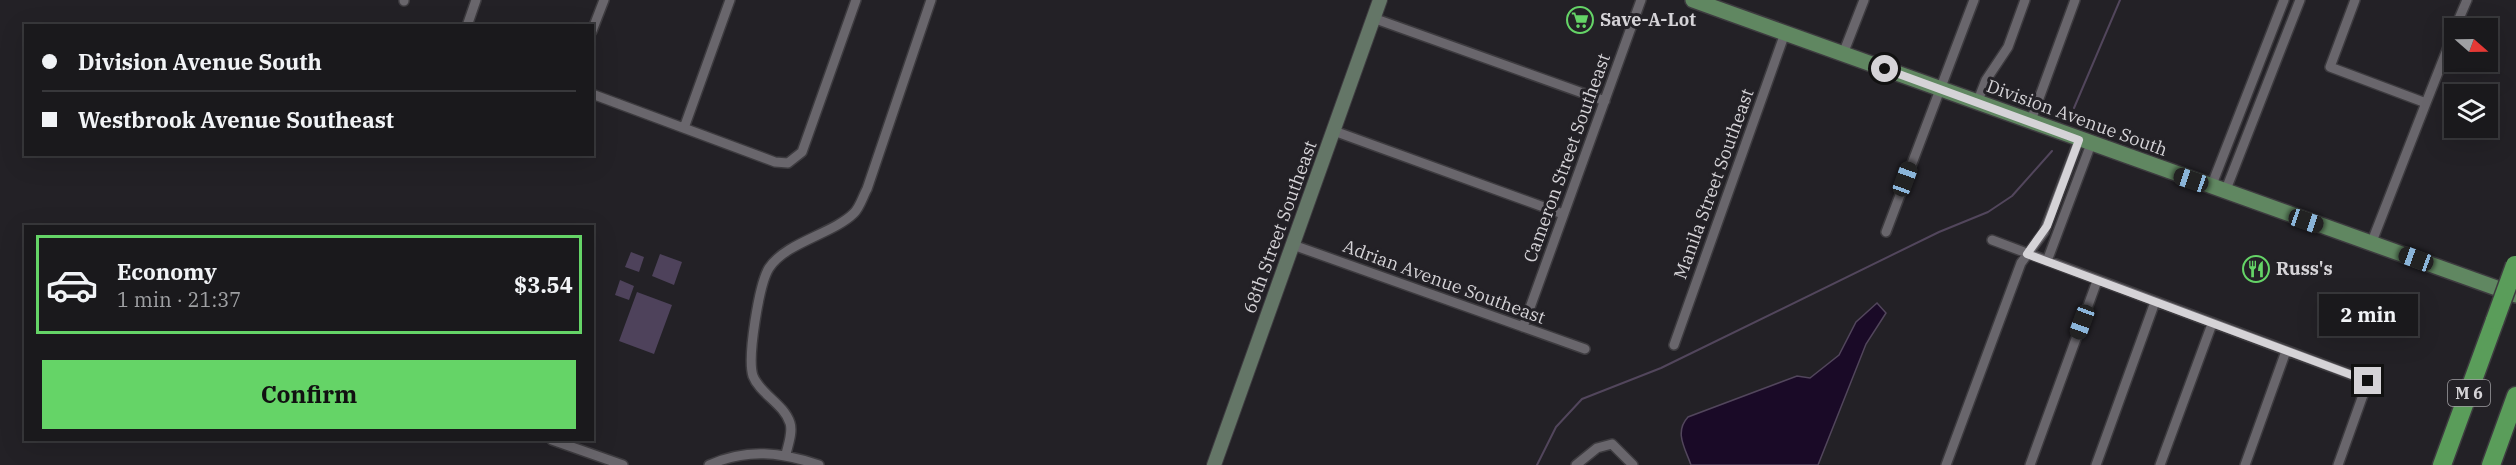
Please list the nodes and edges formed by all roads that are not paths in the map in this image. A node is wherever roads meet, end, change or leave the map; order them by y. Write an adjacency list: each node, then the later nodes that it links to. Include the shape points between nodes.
1 (476, 0): 19 (street)
2 (604, 0): 20 (street)
3 (730, 0): 30 (street)
4 (856, 0): 30 (street, via 802,152 788,163 775,162)
5 (931, 0): 52 (street, via 856,212 796,246 770,267 765,279 753,334 752,374 791,424)
6 (1380, 0): 17 (main road, 68th Street Southeast)
7 (1641, 0): 26 (street, Cameron Street Southeast)
8 (1693, 0): 21 (main road, Division Avenue South)
9 (1864, 0): 22 (street)
10 (1974, 0): 24 (street)
11 (2025, 0): 27 (street, via 2007,47)
12 (2075, 0): 29 (street)
13 (2284, 0): 33 (street)
14 (2300, 0): 33 (street)
15 (2355, 0): 28 (street, via 2330,67)
16 (2467, 0): 18 (street)
17 (1373, 18): 26 (street); 31 (main road, 68th Street Southeast)
18 (2460, 18)
19 (468, 24)
20 (594, 26)
21 (1785, 33): 22 (main road, Division Avenue South); 47 (street, Manila Street Southeast)
22 (1844, 54): 24 (main road, Division Avenue South)
23 (2444, 58): 28 (street)
24 (1940, 89): 27 (main road, Division Avenue South); 35 (street)
25 (594, 95): 30 (street)
26 (1605, 101): 34 (street, Cameron Street Southeast)
27 (1977, 103): 29 (main road, Division Avenue South)
28 (2426, 103): 37 (street)
29 (2030, 123): 32 (main road, Division Avenue South)
30 (684, 128)
31 (1334, 131): 34 (street); 38 (main road, 68th Street Southeast)
32 (2085, 142): 33 (main road, Division Avenue South); 39 (street, via 2047,226); 40 (street)
33 (2218, 190): 37 (main road, Division Avenue South)
34 (1563, 214): 46 (street, Cameron Street Southeast)
35 (1886, 232)
36 (1992, 240): 39 (street)
37 (2371, 244): 43 (main road, Division Avenue South)
38 (1293, 245): 46 (street, Adrian Avenue Southeast); 56 (main road, 68th Street Southeast)
39 (2027, 254): 40 (street); 59 (street)
40 (2047, 261): 42 (street)
41 (2515, 263): 65 (highway, M 6, bridge)
42 (2097, 281): 44 (street); 60 (street)
43 (2516, 295)
44 (2155, 302): 45 (street); 61 (street)
45 (2212, 324): 49 (street); 62 (street)
46 (1523, 327): 48 (street, Adrian Avenue Southeast)
47 (1674, 345)
48 (1585, 349)
49 (2286, 351): 63 (street); 64 (street, via 2368,381)
50 (2516, 396): 66 (highway, M 6)
51 (555, 441): 53 (street)
52 (786, 454): 54 (street, via 742,454); 55 (street)
53 (623, 465)
54 (709, 465)
55 (819, 465)
56 (1214, 465)
57 (1575, 465): 58 (street, via 1597,448 1611,444)
58 (1633, 465)
59 (1946, 465)
60 (2030, 465)
61 (2096, 465)
62 (2160, 465)
63 (2245, 465)
64 (2338, 465)
65 (2442, 465)
66 (2491, 465)

